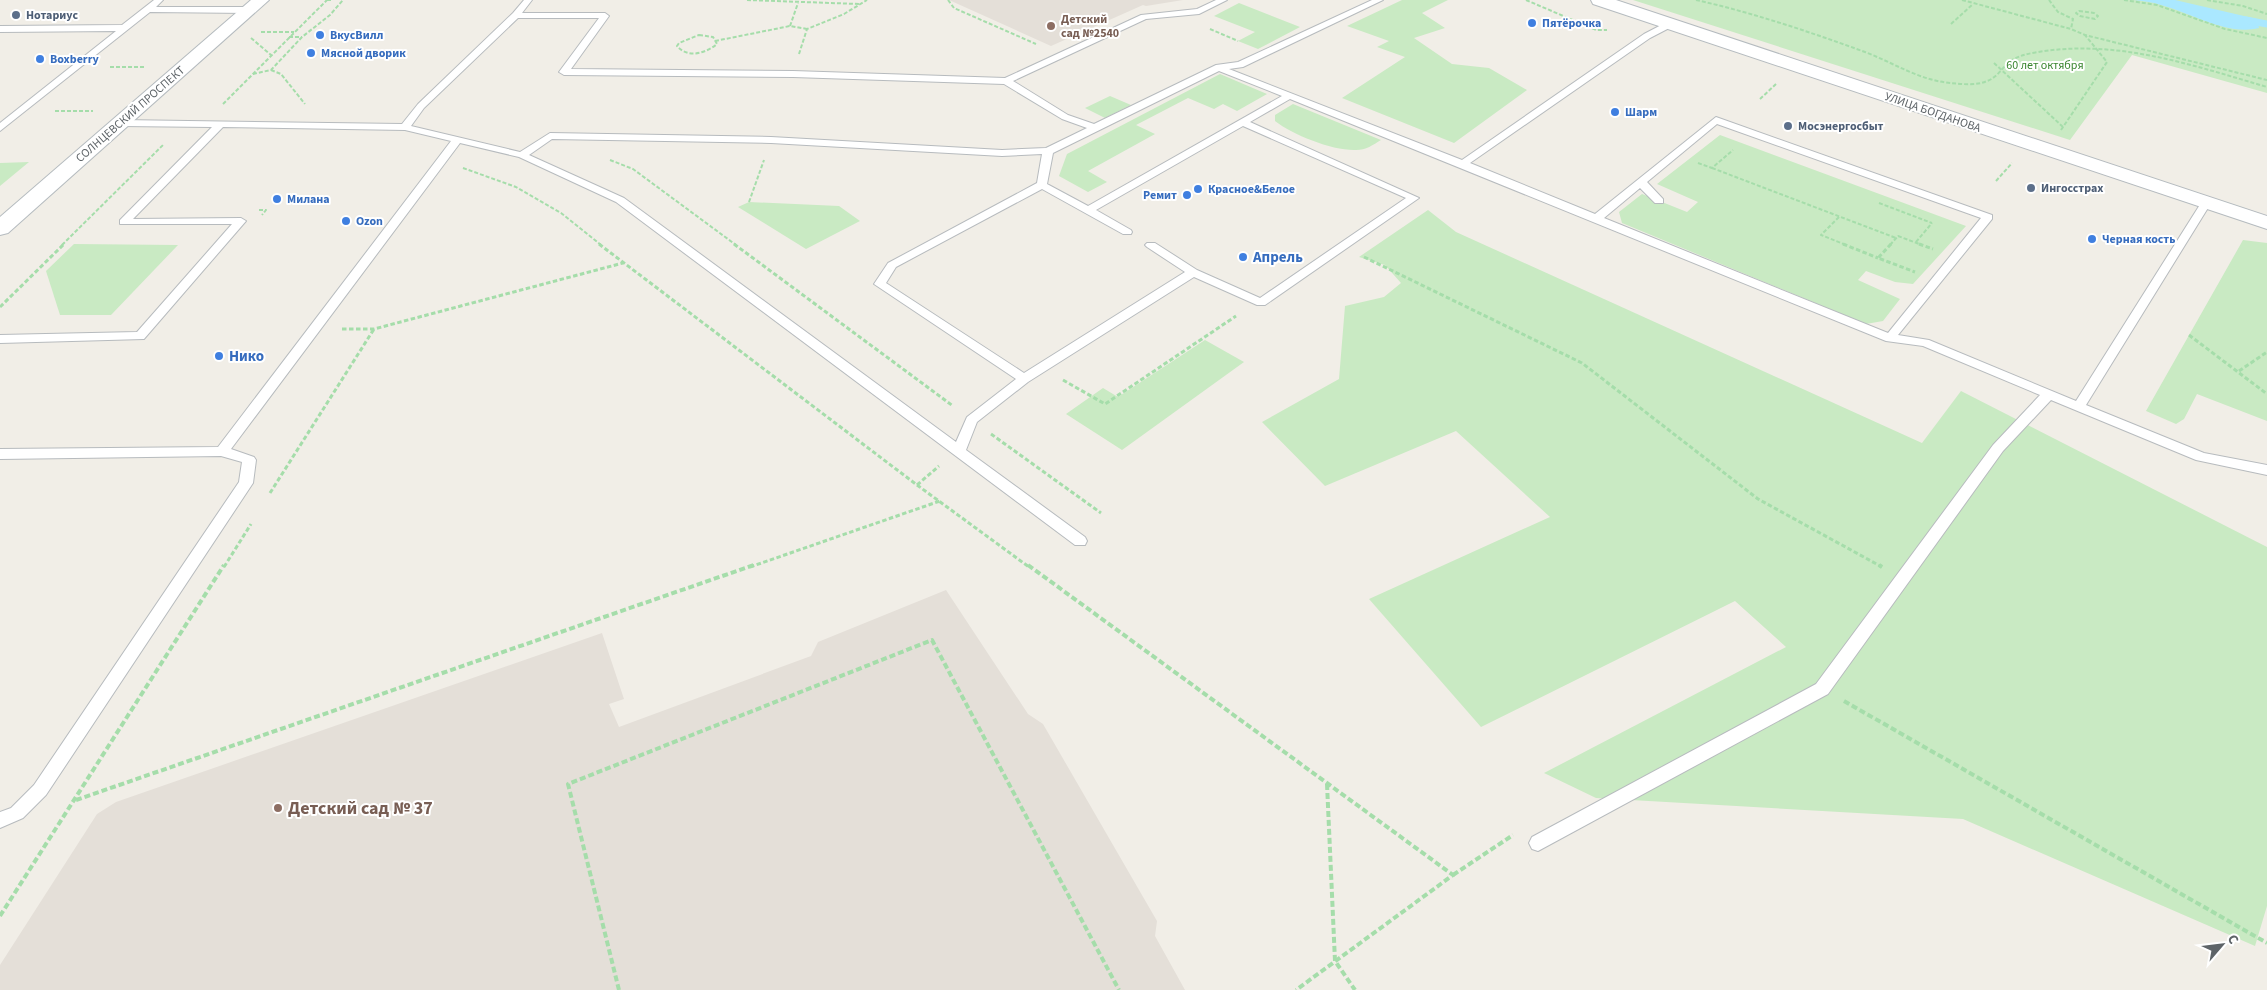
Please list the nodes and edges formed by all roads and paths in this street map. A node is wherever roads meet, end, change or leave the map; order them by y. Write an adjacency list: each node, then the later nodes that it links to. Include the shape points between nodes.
1 (159, 0): 21 (lane)
2 (327, 0): 3 (path); 35 (path)
3 (332, 0)
4 (343, 0): 38 (path)
5 (528, 0): 23 (lane)
6 (746, 0): 17 (path)
7 (867, 0): 19 (path)
8 (948, 0): 45 (path, via 954,8)
9 (1222, 0): 45 (lane, via 1199,11 1144,17)
10 (1379, 0): 47 (lane, via 1240,65)
11 (1599, 0): 26 (street, УЛИЦА БОГДАНОВА)
12 (1696, 0): 49 (path, via 1761,17 1945,83 1986,82)
13 (1962, 0): 18 (path)
14 (2049, 0): 25 (path, via 2058,12)
15 (2124, 0): 40 (path, via 2157,5 2225,29)
16 (2207, 0): 22 (path)
17 (798, 2): 19 (path); 28 (path)
18 (1973, 3): 27 (path); 32 (path)
19 (859, 4): 31 (path, via 844,14)
20 (255, 5): 21 (lane); 61 (street, СОЛНЦЕВСКИЙ ПРОСПЕКТ)
21 (147, 9): 30 (lane)
22 (2267, 14)
23 (516, 15): 51 (lane, via 605,16 564,72); 65 (lane, via 421,106)
24 (2080, 16): 24 (path, via 2076,13 2079,10 2098,16); 25 (path)
25 (2073, 19): 32 (path)
26 (1672, 24): 76 (lane, via 1647,36); 83 (street, УЛИЦА БОГДАНОВА)
27 (1951, 24)
28 (790, 26): 31 (path); 41 (path)
29 (1203, 26): 42 (path)
30 (124, 28): 33 (lane); 59 (lane)
31 (807, 29): 51 (path)
32 (2071, 29): 36 (path)
33 (0, 30)
34 (258, 32): 35 (path)
35 (294, 32): 37 (path)
36 (2085, 35): 43 (path); 53 (path)
37 (289, 37): 38 (path); 44 (path)
38 (302, 37): 48 (path)
39 (251, 38): 44 (path)
40 (2267, 38)
41 (715, 41): 41 (path, via 713,37 691,37 677,46 683,52 699,53 713,48 717,44)
42 (1244, 44)
43 (2096, 49): 49 (path, via 2024,55 2008,61); 55 (path, via 2134,52); 66 (path, via 2107,62)
44 (271, 55): 50 (path)
45 (1061, 56): 54 (lane)
46 (1994, 63): 49 (path)
47 (1219, 68): 56 (lane); 68 (lane)
48 (271, 70): 50 (path); 58 (path, via 281,74)
49 (2001, 70): 66 (path)
50 (252, 74): 62 (path, via 216,110)
51 (793, 74): 54 (lane)
52 (1782, 79): 57 (path)
53 (2267, 80)
54 (1006, 81): 68 (lane, via 1065,117)
55 (2267, 87)
56 (1292, 95): 63 (lane); 76 (lane)
57 (1760, 99)
58 (305, 104)
59 (22, 111): 60 (path); 67 (lane)
60 (96, 111)
61 (121, 122): 62 (lane); 89 (street, СОЛНЦЕВСКИЙ ПРОСПЕКТ)
62 (185, 123): 64 (lane); 100 (path)
63 (1243, 123): 84 (lane); 93 (lane, via 1414,198)
64 (222, 124): 65 (lane); 105 (lane, via 124,222 241,221 140,336)
65 (405, 127): 71 (lane)
66 (2063, 127): 69 (path)
67 (0, 128)
68 (1094, 128): 72 (lane)
69 (2060, 132)
70 (771, 140): 72 (lane, via 1002,152); 73 (lane, via 550,136); 82 (path)
71 (456, 141): 73 (lane); 101 (lane)
72 (1048, 151): 80 (lane)
73 (522, 155): 114 (lane, via 620,200)
74 (2017, 157): 78 (path)
75 (605, 158): 113 (path, via 632,169)
76 (1463, 164): 87 (lane)
77 (1712, 168): 86 (path)
78 (1996, 181)
79 (1640, 182): 81 (lane); 87 (lane); 94 (lane, via 1716,120 1988,216)
80 (1042, 184): 84 (lane); 109 (lane, via 892,265 880,284)
81 (1659, 201)
82 (749, 202)
83 (2206, 203): 88 (street, УЛИЦА БОГДАНОВА); 112 (lane)
84 (1088, 210): 90 (lane)
85 (561, 213): 96 (path)
86 (1839, 217): 91 (path); 95 (path, via 1820,235)
87 (1596, 219): 104 (lane)
88 (2267, 223)
89 (0, 228)
90 (1126, 232)
91 (1896, 238): 94 (path, via 1898,236); 95 (path)
92 (1151, 245): 97 (lane)
93 (1343, 247): 99 (lane, via 1261,303); 123 (path, via 1582,363 1758,499)
94 (1955, 257): 98 (lane)
95 (1878, 258): 98 (path)
96 (623, 263): 102 (path); 119 (path)
97 (1193, 272): 99 (lane); 107 (lane)
98 (1936, 280): 104 (lane)
99 (1257, 301): 107 (path, via 1105,404)
100 (0, 307)
101 (314, 329): 102 (path); 115 (lane)
102 (374, 329): 118 (path)
103 (2189, 335): 108 (path)
104 (1890, 338): 110 (lane, via 1925,343)
105 (0, 339)
106 (2267, 352): 108 (path)
107 (1042, 369): 109 (lane)
108 (2239, 371): 111 (path)
109 (1024, 379): 113 (lane)
110 (2049, 394): 112 (lane); 123 (lane, via 1998,448)
111 (2267, 394)
112 (2079, 406): 117 (lane, via 2201,457)
113 (972, 420): 114 (lane); 120 (path)
114 (959, 450): 122 (lane)
115 (222, 451): 116 (lane); 127 (lane, via 249,460 246,483 40,790 17,813)
116 (0, 454)
117 (2267, 470)
118 (268, 497)
119 (940, 501): 125 (path); 126 (path)
120 (1101, 513)
121 (252, 522): 126 (path)
122 (1080, 541)
123 (1903, 579): 124 (lane)
124 (1822, 689): 128 (lane); 131 (path)
125 (1327, 784): 129 (path); 132 (path)
126 (76, 800): 130 (path)
127 (0, 820)
128 (1538, 843): 129 (path, via 1512,835)
129 (1453, 875): 132 (path)
130 (0, 916)
131 (2267, 943)
132 (1335, 961): 135 (path); 136 (path)
133 (619, 990): 134 (path, via 568,784 932,640)
134 (1118, 990)
135 (1296, 990)
136 (1355, 990)

